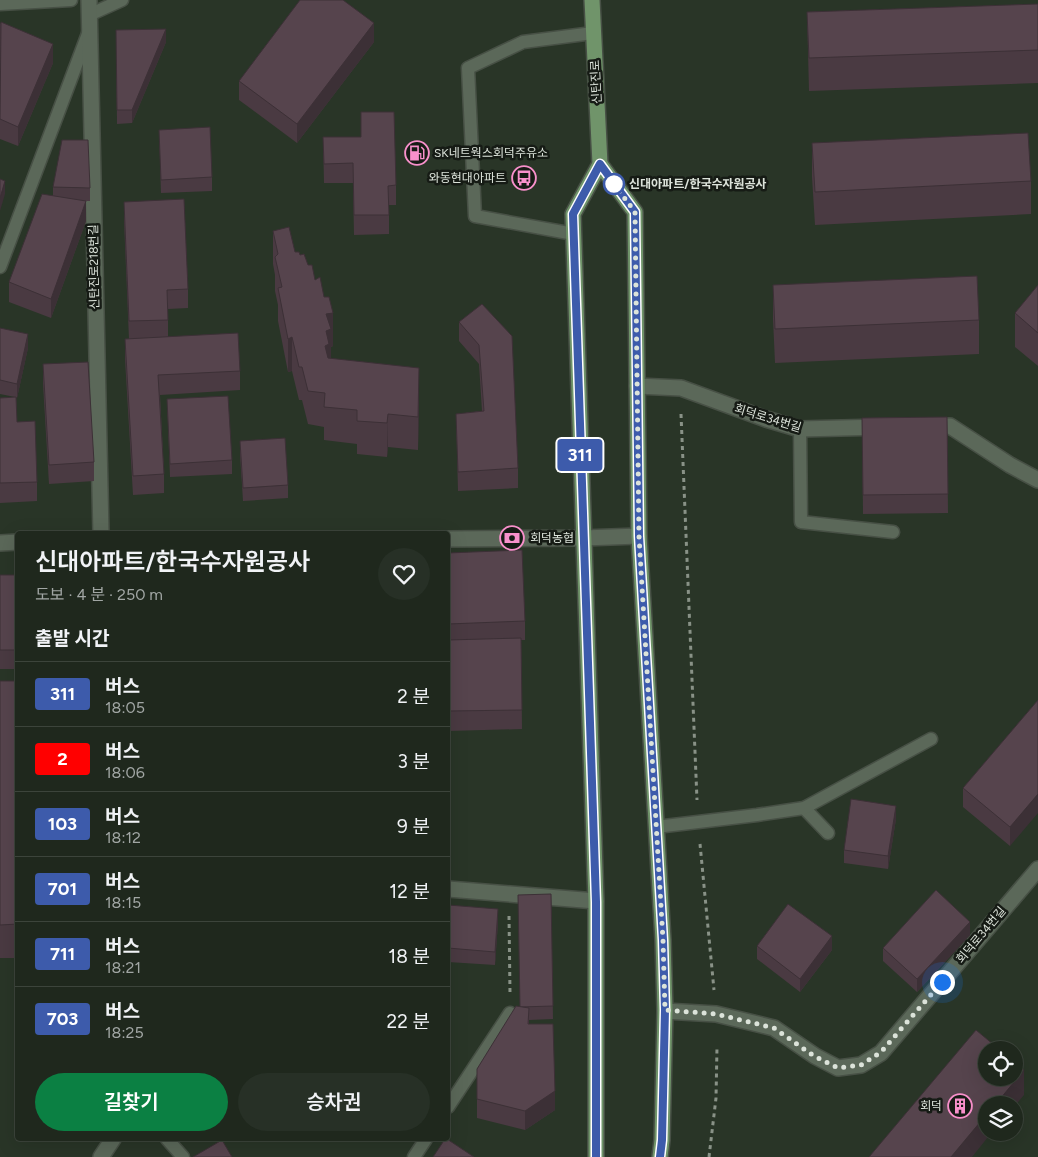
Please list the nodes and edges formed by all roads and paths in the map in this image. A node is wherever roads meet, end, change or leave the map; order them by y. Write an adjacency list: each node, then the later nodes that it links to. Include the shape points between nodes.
1 (71, 0): 4 (lane)
2 (122, 0): 5 (lane)
3 (592, 0): 6 (main road, 신탄진로)
4 (0, 4)
5 (89, 15): 9 (lane); 14 (street, 신탄진로218번길)
6 (593, 33): 7 (main road, 신탄진로); 8 (lane, via 523,42 468,68 475,216)
7 (600, 164): 8 (main road, via 573,214); 10 (main road, via 635,212)
8 (574, 234): 17 (main road)
9 (0, 267)
10 (637, 386): 12 (street, 회덕로34번길, via 681,388); 16 (main road)
11 (681, 408): 22 (path)
12 (800, 430): 13 (street, 회덕로34번길, via 950,426); 15 (lane, via 801,522)
13 (1038, 480)
14 (101, 531)
15 (893, 532)
16 (639, 536): 17 (street); 24 (main road)
17 (583, 538): 18 (street); 30 (main road)
18 (450, 539)
19 (15, 542): 20 (street)
20 (0, 543)
21 (931, 739): 23 (lane)
22 (697, 804)
23 (804, 808): 24 (lane); 25 (lane)
24 (656, 826): 32 (main road)
25 (828, 833)
26 (699, 843): 31 (path)
27 (1038, 869): 32 (street, 회덕로34번길, via 881,1052 861,1065 838,1068 814,1056 774,1028 716,1014)
28 (450, 889): 29 (street)
29 (508, 895): 30 (street); 33 (path)
30 (596, 902): 42 (main road)
31 (714, 991)
32 (665, 1010): 43 (main road)
33 (510, 1013): 35 (lane)
34 (717, 1046): 44 (path, via 716,1098)
35 (450, 1104)
36 (112, 1141): 39 (street)
37 (169, 1141): 40 (lane)
38 (425, 1141): 41 (lane)
39 (101, 1157)
40 (183, 1157)
41 (414, 1157)
42 (596, 1157)
43 (660, 1157)
44 (709, 1157)

